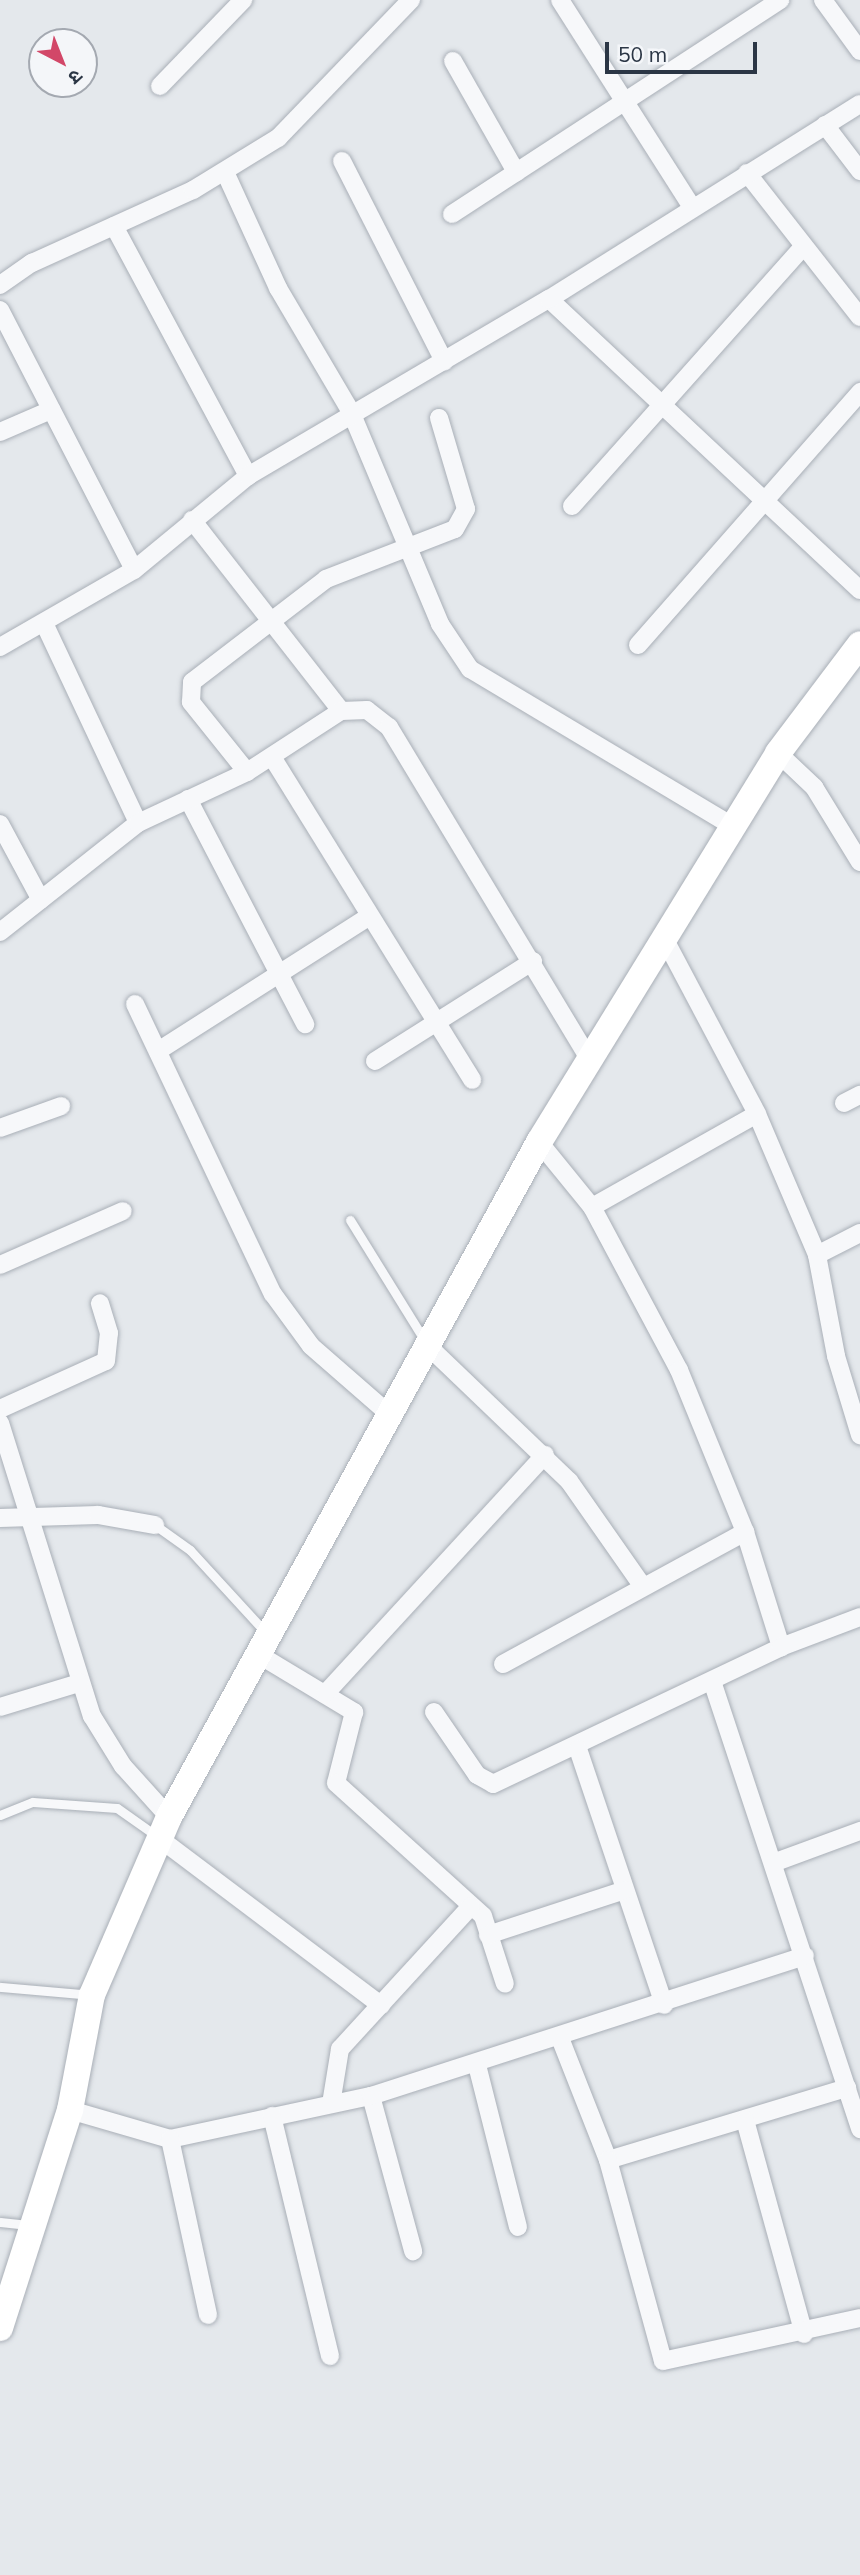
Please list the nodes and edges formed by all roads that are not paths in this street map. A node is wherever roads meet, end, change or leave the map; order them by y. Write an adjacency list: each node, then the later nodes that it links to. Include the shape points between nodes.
1 (243, 0): 8 (street)
2 (411, 0): 14 (street, via 278,138)
3 (561, 0): 9 (street)
4 (780, 0): 9 (street)
5 (823, 0): 6 (street)
6 (860, 51)
7 (453, 61): 15 (street)
8 (160, 86)
9 (620, 104): 15 (street); 17 (street)
10 (860, 104): 11 (street)
11 (825, 125): 13 (street); 16 (street)
12 (342, 162): 25 (street)
13 (860, 171)
14 (225, 172): 19 (street); 29 (street, via 278,288)
15 (516, 172): 18 (street)
16 (747, 173): 17 (street); 20 (street)
17 (691, 206): 22 (street)
18 (452, 214)
19 (114, 226): 21 (street); 32 (street)
20 (801, 249): 24 (street); 27 (street)
21 (0, 285)
22 (549, 299): 25 (street); 27 (street)
23 (0, 310): 28 (street)
24 (860, 317)
25 (444, 360): 29 (street)
26 (860, 392): 33 (street)
27 (661, 405): 33 (street); 34 (street)
28 (51, 410): 31 (street); 37 (street)
29 (351, 412): 32 (street); 36 (street)
30 (439, 418): 36 (street, via 466,509 454,529)
31 (0, 432)
32 (248, 475): 35 (street)
33 (764, 500): 38 (street); 42 (street)
34 (572, 506)
35 (192, 520): 37 (street); 39 (street)
36 (410, 545): 39 (street, via 326,579); 51 (street, via 440,624 470,669)
37 (134, 570): 40 (street)
38 (860, 590)
39 (269, 619): 44 (street); 47 (street, via 203,672 190,692)
40 (44, 623): 43 (street); 49 (street)
41 (860, 644): 45 (street)
42 (638, 645)
43 (0, 647)
44 (341, 711): 46 (street); 57 (street, via 367,710 388,727)
45 (778, 753): 51 (street); 52 (street, via 814,787)
46 (272, 757): 47 (street); 54 (street)
47 (247, 772): 48 (street)
48 (188, 799): 49 (street); 58 (street)
49 (138, 822): 53 (street)
50 (0, 824): 53 (street)
51 (732, 826): 56 (street)
52 (860, 862)
53 (41, 900): 55 (street)
54 (368, 916): 58 (street); 60 (street)
55 (0, 932)
56 (664, 938): 63 (street); 67 (street)
57 (533, 961): 60 (street); 63 (street)
58 (276, 971): 61 (street); 62 (street)
59 (135, 1004): 62 (street)
60 (433, 1022): 64 (street); 65 (street)
61 (305, 1024)
62 (158, 1051): 79 (street, via 273,1294 311,1346)
63 (589, 1058): 69 (street)
64 (375, 1062)
65 (472, 1080)
66 (61, 1106): 68 (street)
67 (757, 1114): 70 (street); 74 (street)
68 (0, 1128)
69 (539, 1142): 70 (street); 77 (street)
70 (593, 1207): 86 (street, via 678,1370)
71 (124, 1211): 75 (street)
72 (350, 1220): 77 (lane)
73 (860, 1233): 74 (street)
74 (817, 1255): 81 (street)
75 (0, 1265)
76 (100, 1303): 78 (street, via 109,1333 106,1362)
77 (427, 1345): 79 (street); 82 (street)
78 (0, 1409)
79 (390, 1415): 89 (street)
80 (0, 1423): 83 (street)
81 (859, 1427)
82 (545, 1455): 87 (street); 94 (street)
83 (26, 1513): 84 (street); 85 (street); 92 (street)
84 (0, 1518)
85 (155, 1525): 89 (lane, via 190,1550)
86 (745, 1532): 87 (street); 90 (street)
87 (641, 1584): 91 (street)
88 (860, 1617): 90 (street)
89 (265, 1646): 94 (street); 99 (street)
90 (781, 1647): 93 (street)
91 (503, 1664)
92 (79, 1683): 95 (street); 99 (street, via 106,1742)
93 (713, 1684): 97 (street); 101 (street)
94 (325, 1694): 103 (street, via 354,1712 335,1783)
95 (0, 1707)
96 (435, 1712): 97 (street, via 477,1775 493,1784)
97 (578, 1749): 102 (street)
98 (0, 1815): 99 (lane, via 33,1802 117,1808)
99 (164, 1828): 108 (street); 109 (street)
100 (860, 1831): 101 (street)
101 (773, 1863): 105 (street)
102 (625, 1890): 104 (street); 110 (street)
103 (470, 1907): 104 (street, via 483,1916); 109 (street)
104 (488, 1935): 106 (street)
105 (805, 1956): 110 (street); 113 (street)
106 (505, 1984)
107 (0, 1987): 108 (lane)
108 (92, 1996): 116 (street)
109 (381, 2005): 115 (street, via 340,2049)
110 (664, 2005): 111 (street)
111 (560, 2039): 112 (street); 121 (street)
112 (477, 2065): 114 (street); 124 (street)
113 (847, 2088): 118 (street); 119 (street)
114 (372, 2096): 115 (street); 125 (street)
115 (331, 2104): 117 (street)
116 (70, 2110): 120 (street); 123 (street)
117 (272, 2116): 120 (street); 130 (street)
118 (745, 2120): 121 (street); 129 (street)
119 (860, 2129)
120 (170, 2139): 126 (street)
121 (608, 2160): 129 (street, via 663,2361)
122 (0, 2222): 123 (lane)
123 (37, 2226): 128 (street)
124 (518, 2227)
125 (413, 2251)
126 (208, 2315)
127 (860, 2318): 129 (street)
128 (0, 2328)
129 (804, 2334)
130 (330, 2356)

